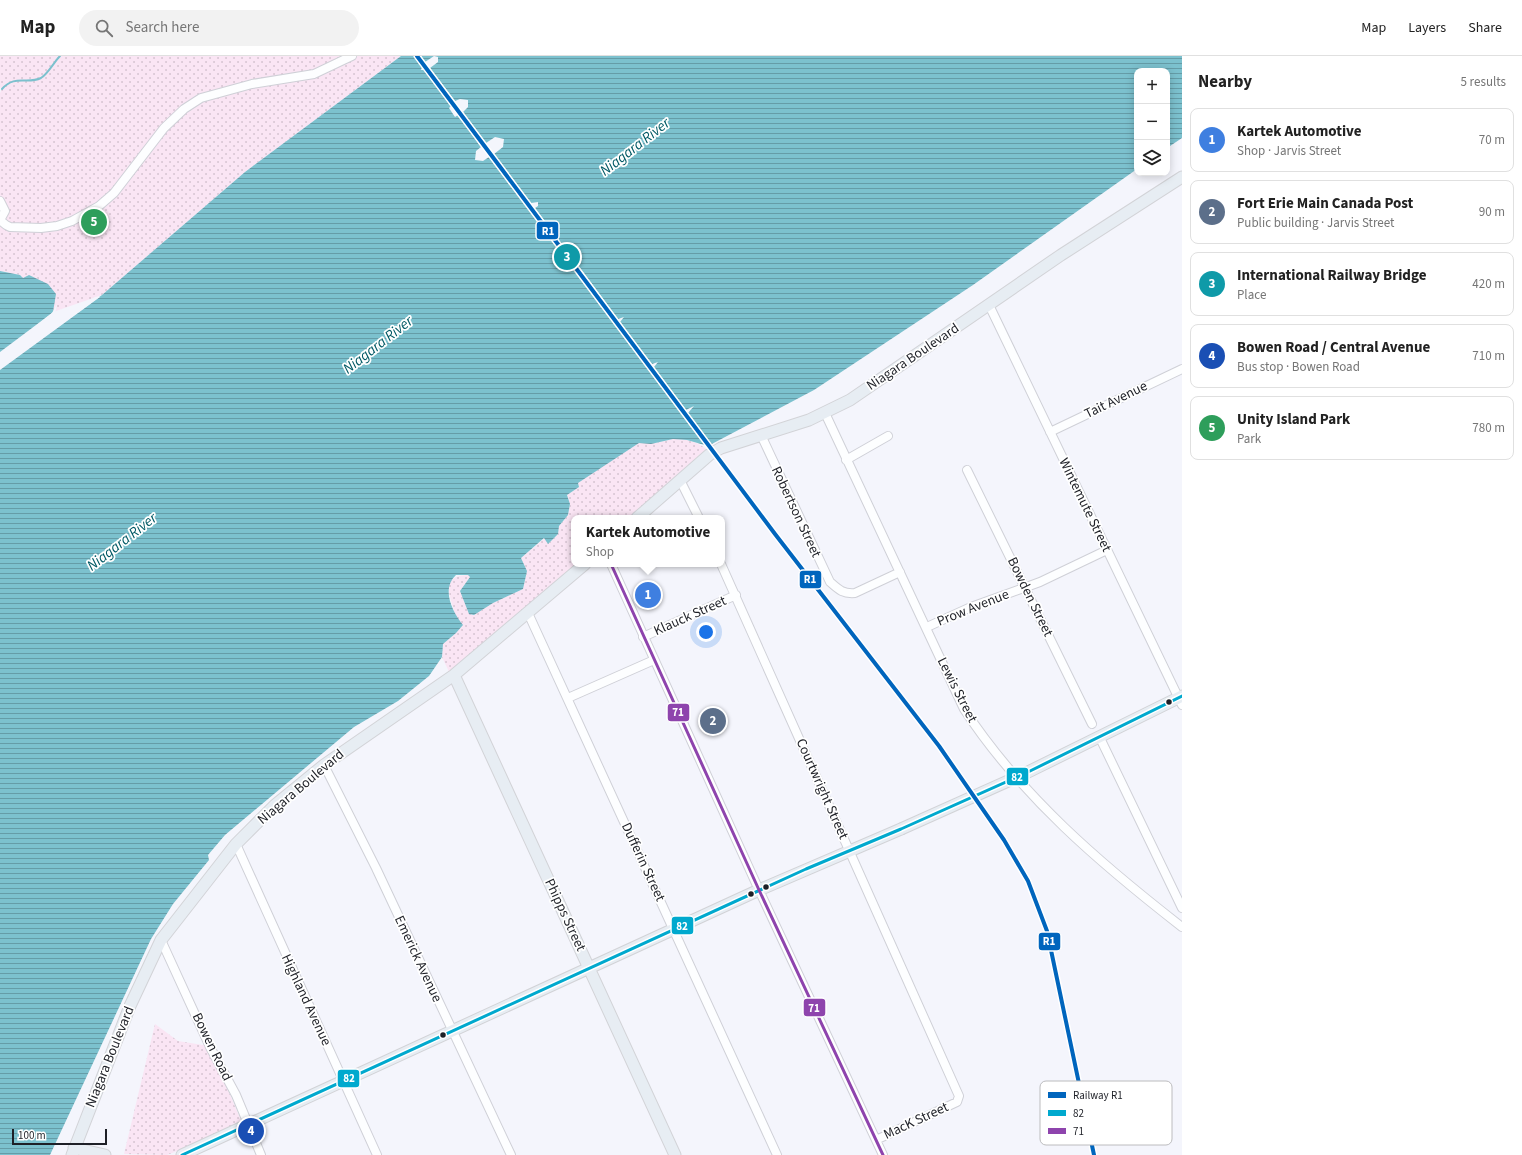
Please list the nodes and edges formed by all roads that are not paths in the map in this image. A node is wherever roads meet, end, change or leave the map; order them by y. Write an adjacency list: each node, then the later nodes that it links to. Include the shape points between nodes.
1 (352, 56): 4 (street, via 314,74 252,84 212,94 192,103 164,128 106,200 72,221 36,228 10,227)
2 (1182, 177): 5 (main road, Niagara Boulevard)
3 (0, 201): 4 (street, via 5,211)
4 (0, 220)
5 (989, 304): 7 (main road, Niagara Boulevard, via 850,400); 8 (street, Wintemute Street)
6 (1182, 369): 8 (street, Tait Avenue)
7 (825, 413): 9 (main road, Niagara Boulevard); 11 (street, Lewis Street)
8 (1050, 432): 16 (street, Wintemute Street)
9 (761, 435): 13 (main road, Niagara Boulevard, via 721,448); 20 (street, Robertson Street, via 830,582 840,592 855,593)
10 (888, 436): 11 (street)
11 (846, 460): 20 (street, Lewis Street)
12 (967, 470): 21 (street, Bowden Street)
13 (680, 480): 14 (main road, Niagara Boulevard); 15 (street)
14 (640, 515)
15 (698, 515)
16 (1107, 550): 21 (street, Prow Avenue); 29 (street, Wintemute Street)
17 (582, 567): 23 (main road, Niagara Boulevard)
18 (612, 567): 25 (street)
19 (722, 567): 22 (street, Courtwright Street)
20 (900, 572): 24 (street, Lewis Street)
21 (1026, 588): 24 (street, Prow Avenue, via 982,602); 30 (street, Bowden Street)
22 (736, 595): 25 (street, Klauck Street); 34 (street, Courtwright Street)
23 (528, 613): 27 (main road, Niagara Boulevard); 28 (street, Dufferin Street)
24 (927, 627): 37 (street, Lewis Street, via 964,709 984,739 1038,802 1115,874)
25 (643, 637): 26 (street)
26 (654, 660): 28 (street); 35 (street)
27 (454, 675): 32 (main road, Niagara Boulevard); 41 (main road, Phipps Street)
28 (568, 698): 39 (street, Dufferin Street)
29 (1181, 699): 31 (main road)
30 (1092, 724)
31 (1100, 738): 34 (main road, bridge); 36 (street)
32 (324, 765): 33 (main road, Niagara Boulevard, via 275,805); 42 (street, Emerick Avenue, via 376,868)
33 (236, 844): 40 (main road, Niagara Boulevard); 43 (street, Highland Avenue)
34 (850, 851): 35 (main road); 44 (street, Courtwright Street, via 959,1096)
35 (759, 890): 39 (main road); 46 (street)
36 (1182, 908)
37 (1179, 920): 38 (street, Lewis Street)
38 (1182, 927)
39 (674, 929): 41 (main road); 54 (street, Dufferin Street)
40 (161, 940): 45 (street, Bowen Road); 47 (main road, Niagara Boulevard, via 130,1006)
41 (590, 968): 42 (main road); 53 (main road, Phipps Street)
42 (451, 1031): 43 (main road); 52 (street, Emerick Avenue)
43 (344, 1081): 45 (main road); 51 (street, Highland Avenue)
44 (957, 1102): 46 (street, MacK Street)
45 (249, 1126): 49 (main road); 50 (street, Bowen Road)
46 (876, 1140): 55 (street)
47 (73, 1151): 48 (main road)
48 (97, 1154)
49 (182, 1155)
50 (261, 1155)
51 (378, 1155)
52 (511, 1155)
53 (675, 1155)
54 (777, 1155)
55 (883, 1155)

